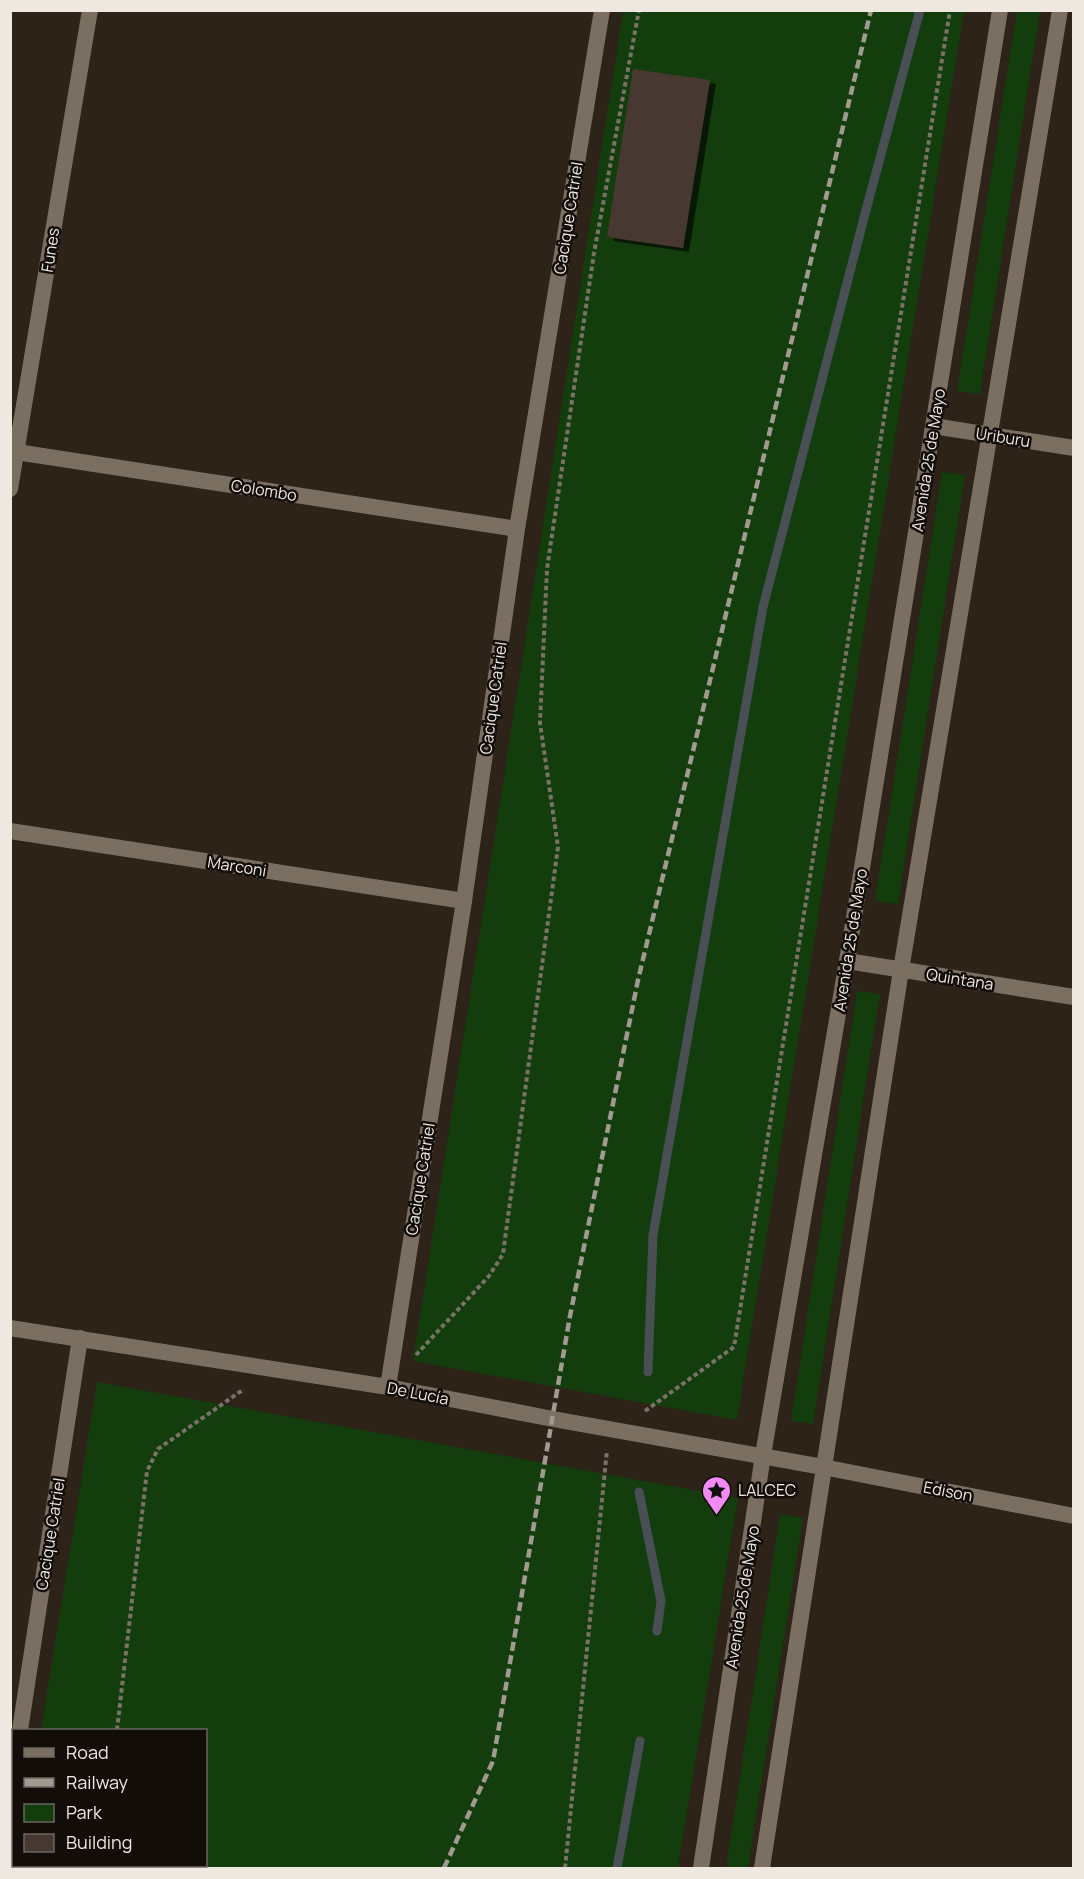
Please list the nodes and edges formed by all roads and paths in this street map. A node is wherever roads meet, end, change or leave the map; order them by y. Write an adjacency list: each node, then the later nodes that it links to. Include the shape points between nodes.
1 (90, 10): 10 (street, Funes)
2 (602, 10): 12 (street, Cacique Catriel)
3 (639, 10): 21 (path, via 594,253 547,569 540,723 558,848 503,1254 489,1276)
4 (950, 10): 22 (path, via 734,1347)
5 (1000, 10): 7 (street, Avenida 25 de Mayo)
6 (1060, 10): 8 (street)
7 (933, 426): 8 (street, Uriburu); 15 (street, Avenida 25 de Mayo)
8 (989, 435): 9 (street, Uriburu); 16 (street)
9 (1074, 448)
10 (14, 451): 11 (street, Funes); 12 (street, Colombo)
11 (10, 489)
12 (517, 529): 14 (street, Cacique Catriel)
13 (10, 831): 14 (street, Marconi)
14 (464, 901): 21 (street, Cacique Catriel)
15 (847, 961): 16 (street, Quintana); 23 (street, Avenida 25 de Mayo)
16 (901, 970): 17 (street, Quintana); 24 (street)
17 (1074, 997)
18 (10, 1328): 19 (street, De Lucía)
19 (80, 1338): 20 (street, De Lucía); 26 (street, Cacique Catriel)
20 (271, 1369): 21 (street, De Lucía); 27 (path, via 158,1449 147,1471)
21 (388, 1387): 22 (street, De Lucía)
22 (619, 1431): 23 (street, De Lucía); 28 (path, via 607,1451)
23 (764, 1455): 24 (street, De Lucía); 29 (street, Avenida 25 de Mayo)
24 (824, 1467): 25 (street, Edison); 30 (street)
25 (1074, 1516)
26 (20, 1729)
27 (117, 1729)
28 (565, 1869)
29 (701, 1869)
30 (762, 1869)

